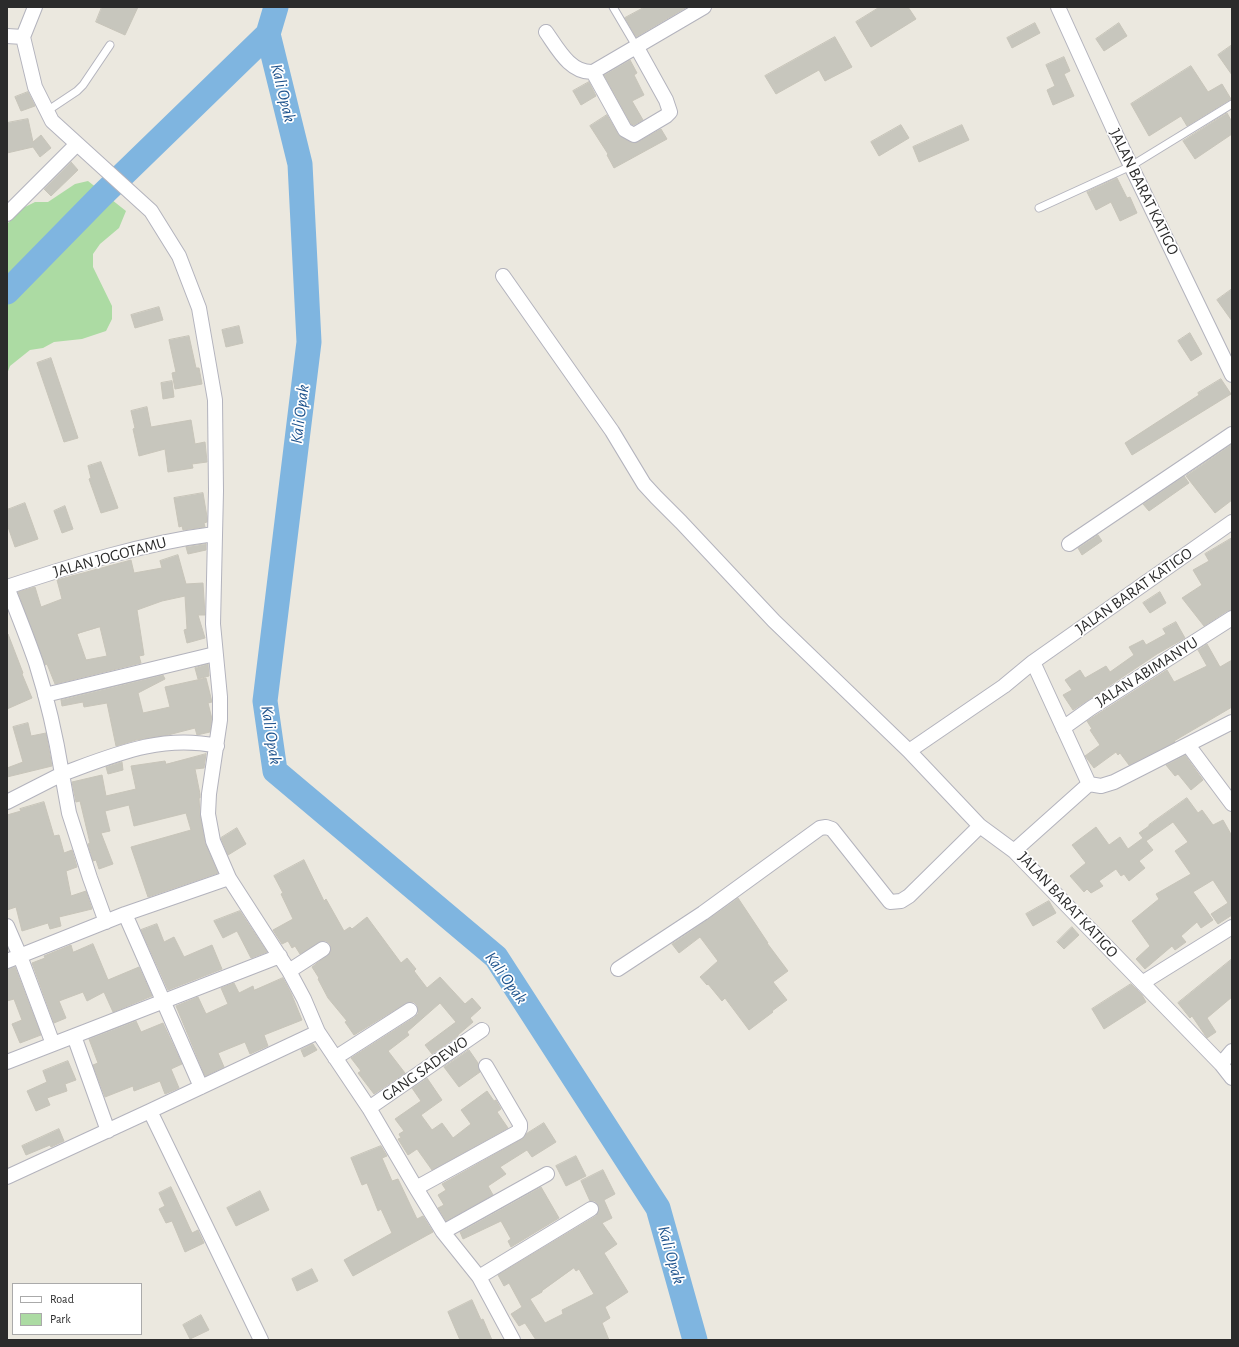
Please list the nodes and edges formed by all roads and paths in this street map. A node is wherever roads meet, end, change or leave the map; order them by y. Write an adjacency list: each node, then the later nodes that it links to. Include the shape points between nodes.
1 (35, 7): 7 (street)
2 (613, 7): 9 (lane)
3 (704, 7): 9 (street)
4 (1058, 7): 14 (street, JALAN BARAT KATIGO)
5 (546, 32): 10 (street, via 571,66)
6 (7, 36): 7 (street)
7 (23, 37): 12 (street, via 35,87)
8 (110, 45): 12 (lane, via 83,85)
9 (636, 46): 10 (street); 10 (street, via 670,109 666,116 634,135 626,132)
10 (593, 72)
11 (1232, 104): 14 (lane)
12 (47, 111): 13 (street, via 52,121)
13 (77, 144): 16 (street); 21 (street, via 151,211 179,256 199,308 215,400)
14 (1131, 166): 15 (lane); 18 (street, JALAN BARAT KATIGO)
15 (1039, 208)
16 (7, 214)
17 (503, 276): 32 (street, via 612,431 644,484 774,621)
18 (1232, 376)
19 (1232, 434): 22 (street)
20 (1232, 522): 26 (street, JALAN BARAT KATIGO)
21 (214, 534): 23 (street, JALAN JOGOTAMU, via 178,539 133,550 57,570); 25 (street)
22 (1069, 544)
23 (7, 587): 27 (street)
24 (1232, 618): 29 (street, JALAN ABIMANYU)
25 (215, 654): 27 (street); 31 (street, via 220,697)
26 (1033, 662): 29 (street); 32 (street, JALAN BARAT KATIGO, via 1004,686)
27 (45, 695): 33 (street)
28 (1232, 722): 30 (street)
29 (1063, 728): 34 (street)
30 (1188, 745): 34 (street, via 1114,782 1101,786); 36 (street)
31 (217, 746): 33 (street, via 188,742 141,746); 39 (street, via 211,775 208,814 213,841)
32 (909, 751): 37 (street)
33 (62, 774): 35 (street); 41 (street, via 69,813)
34 (1089, 784): 38 (street, JALAN BARAT KATIGO)
35 (7, 802)
36 (1232, 804)
37 (980, 826): 38 (street); 47 (street, via 909,896 901,901 890,902 832,829 820,828 704,913)
38 (1014, 851): 49 (street, JALAN BARAT KATIGO)
39 (230, 878): 40 (street); 45 (street)
40 (125, 914): 41 (street); 50 (street)
41 (106, 922): 46 (street)
42 (7, 926): 46 (street)
43 (1232, 927): 49 (street)
44 (322, 949): 48 (street)
45 (280, 956): 48 (street); 50 (street)
46 (14, 958): 55 (street)
47 (618, 969)
48 (289, 971): 53 (street)
49 (1142, 983): 59 (street, JALAN BARAT KATIGO)
50 (163, 1001): 54 (street); 62 (street)
51 (410, 1010): 57 (street)
52 (482, 1030): 63 (street, GANG SADEWO)
53 (318, 1032): 57 (street); 62 (street)
54 (74, 1036): 55 (street); 65 (street)
55 (54, 1044): 58 (street)
56 (1232, 1051): 59 (street)
57 (334, 1058): 63 (street)
58 (7, 1062)
59 (1221, 1064): 61 (street, JALAN BARAT KATIGO)
60 (486, 1066): 68 (street, via 520,1124 518,1132)
61 (1232, 1078)
62 (201, 1088): 64 (street)
63 (369, 1108): 68 (street)
64 (150, 1111): 65 (street); 72 (street)
65 (108, 1131): 67 (street)
66 (547, 1174): 70 (street)
67 (7, 1177)
68 (416, 1188): 70 (street)
69 (592, 1209): 71 (street)
70 (443, 1232): 71 (street)
71 (479, 1277): 73 (street)
72 (260, 1340)
73 (513, 1340)

